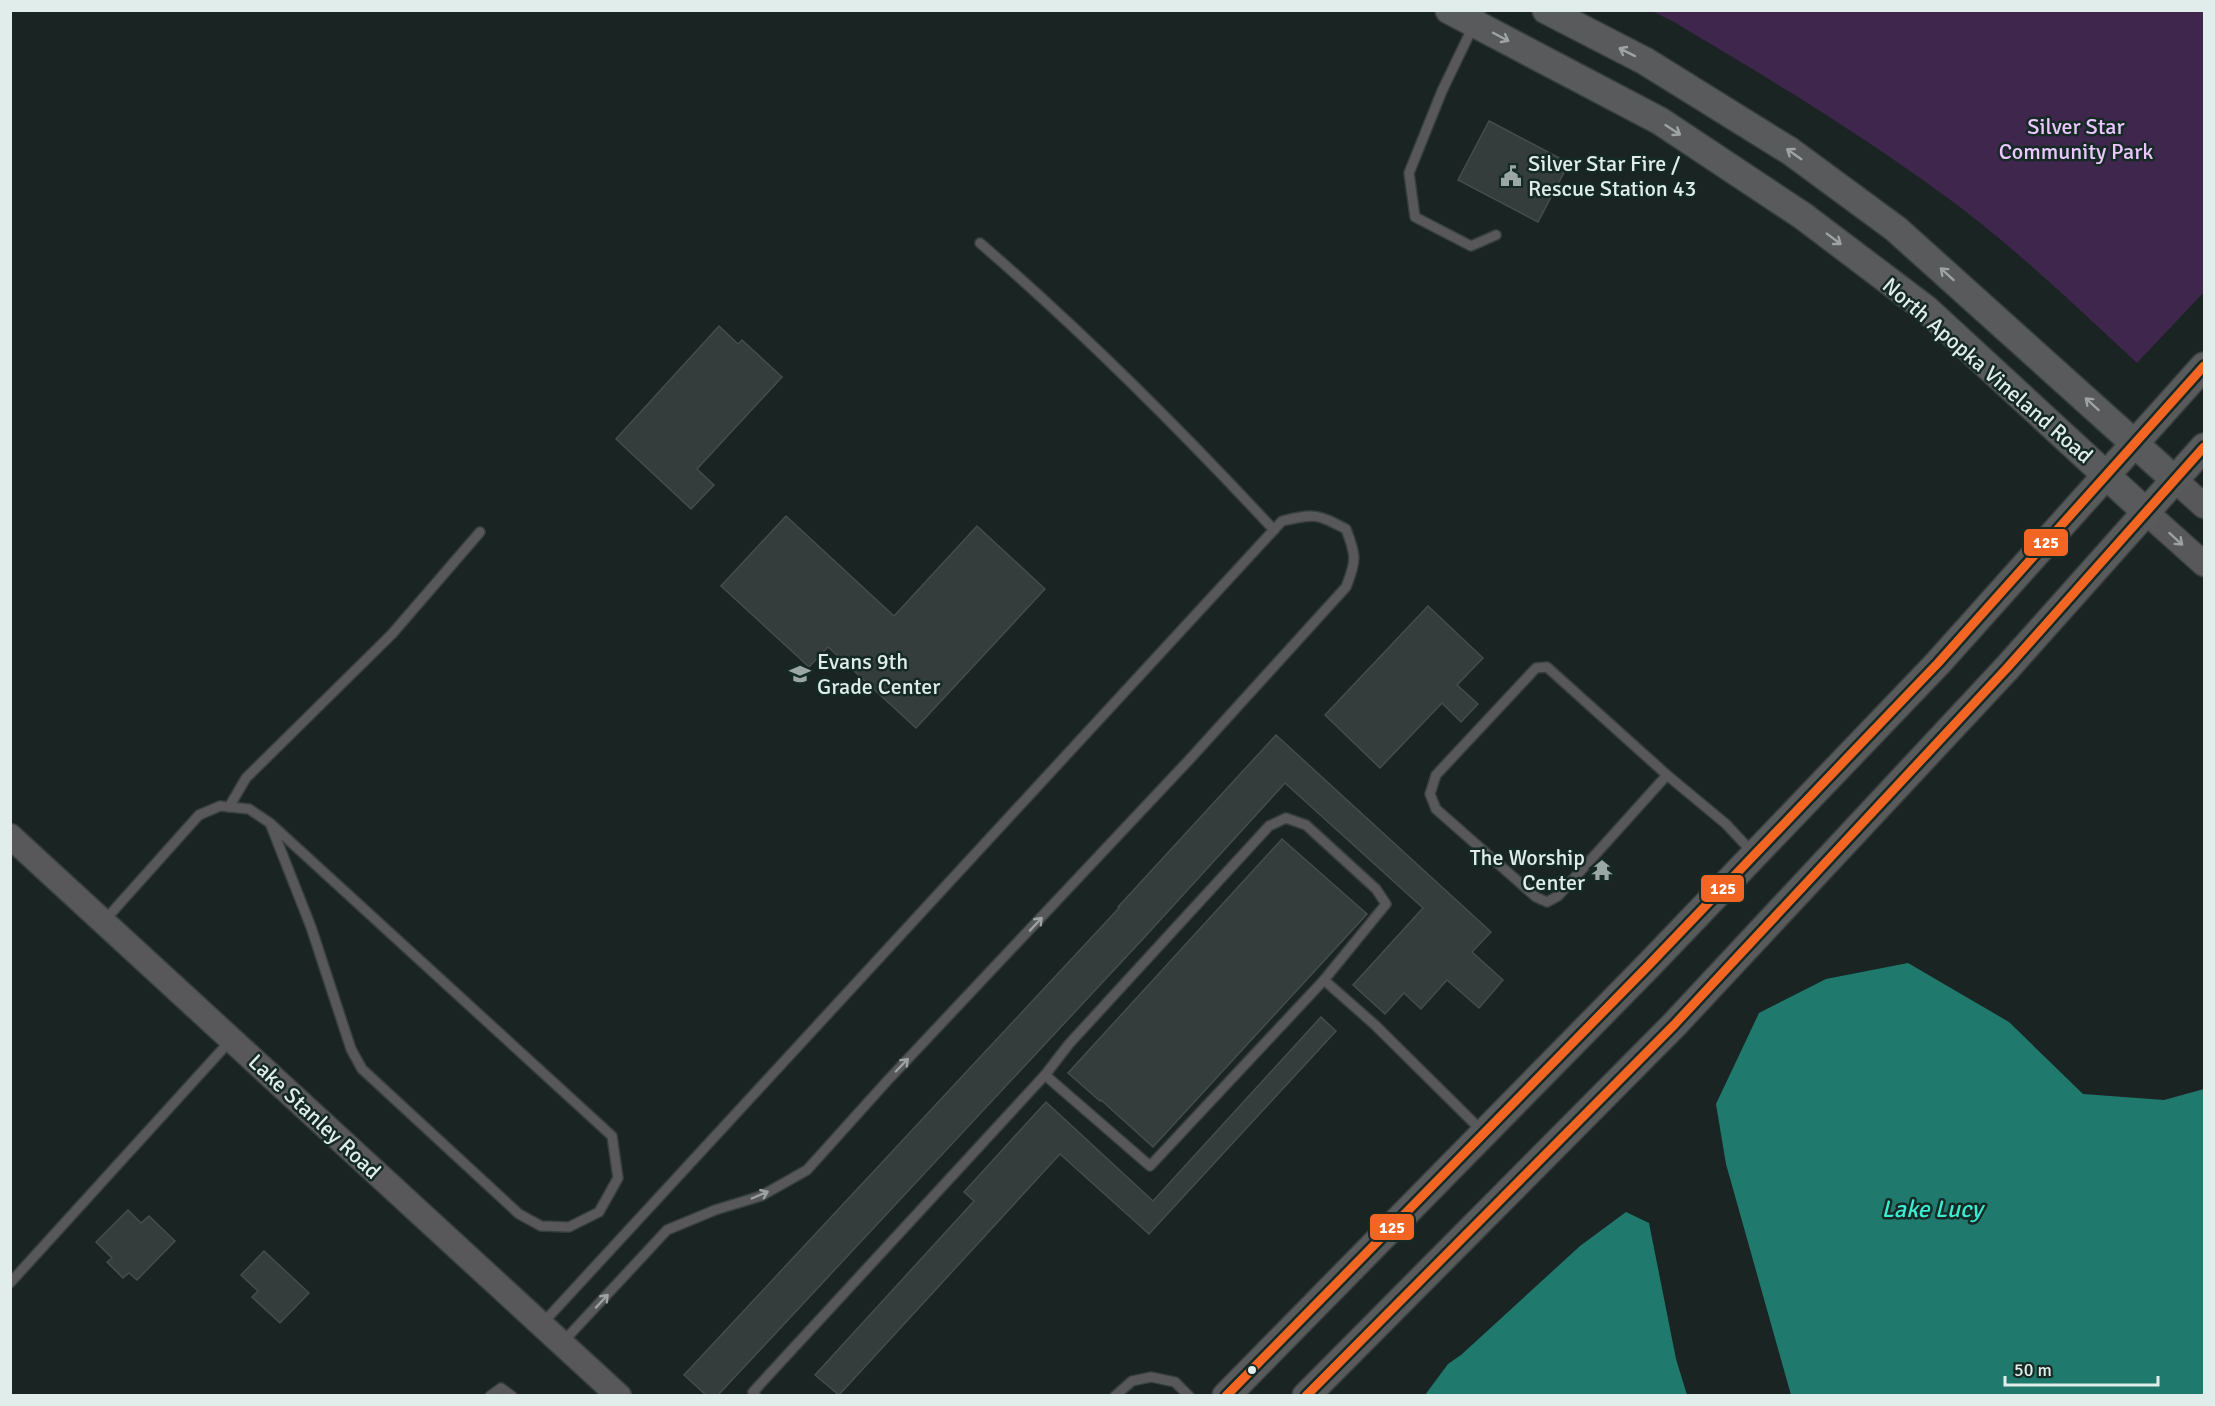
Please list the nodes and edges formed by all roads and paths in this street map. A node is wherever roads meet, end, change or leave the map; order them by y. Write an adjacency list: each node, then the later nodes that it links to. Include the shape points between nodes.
1 (1449, 10): 3 (main road, North Apopka Vineland Road)
2 (1546, 10): 7 (main road, North Apopka Vineland Road, one-way to 2, via 1896,229 1780,145 1645,62)
3 (1478, 17): 4 (lane, via 1409,173 1415,217 1471,246); 9 (main road, North Apopka Vineland Road, one-way to 9, via 1660,121 1803,216 1926,309)
4 (1496, 236)
5 (980, 243): 13 (lane, via 1052,305)
6 (2205, 366): 7 (main road)
7 (2135, 444): 9 (main road); 10 (main road, North Apopka Vineland Road)
8 (2205, 447): 10 (main road)
9 (2107, 475): 12 (main road, North Apopka Vineland Road); 20 (main road, via 1938,663)
10 (2175, 480): 11 (street, North Apopka Vineland Road); 12 (main road)
11 (2205, 507)
12 (2147, 513): 15 (street, North Apopka Vineland Road, one-way to 15); 36 (main road, via 1674,1025)
13 (1274, 530): 27 (lane); 28 (lane, one-way to 13, via 668,1230 760,1196 807,1170 1346,587 1354,566 1354,550 1346,529 1322,516 1304,516 1282,520)
14 (480, 532): 17 (lane, via 392,634 246,778)
15 (2205, 564)
16 (1667, 775): 16 (lane, via 1546,667 1536,668 1436,775 1430,794 1436,809 1536,897 1547,902 1558,896); 20 (lane, via 1726,824)
17 (229, 807): 18 (lane, via 249,809); 21 (lane, via 220,806 199,815)
18 (270, 823): 18 (lane, via 362,1069 519,1214 541,1226 569,1227 599,1212 618,1178 612,1136)
19 (10, 836): 21 (street, Lake Stanley Road)
20 (1754, 855): 25 (main road)
21 (103, 922): 23 (street, Lake Stanley Road)
22 (1324, 980): 24 (lane, via 1150,1166); 24 (lane, via 1386,904 1376,889 1306,825 1286,818 1269,826); 25 (lane)
23 (232, 1039): 26 (lane); 27 (street, Lake Stanley Road)
24 (1045, 1075): 32 (lane, via 753,1392)
25 (1484, 1133): 35 (main road)
26 (10, 1283)
27 (541, 1324): 28 (street, Lake Stanley Road)
28 (562, 1343): 31 (street, Lake Stanley Road)
29 (490, 1395): 30 (lane, via 501,1388)
30 (512, 1395)
31 (619, 1395)
32 (756, 1395)
33 (1115, 1395): 34 (lane, via 1132,1381 1151,1377 1174,1382)
34 (1189, 1395)
35 (1226, 1395)
36 (1306, 1395)

